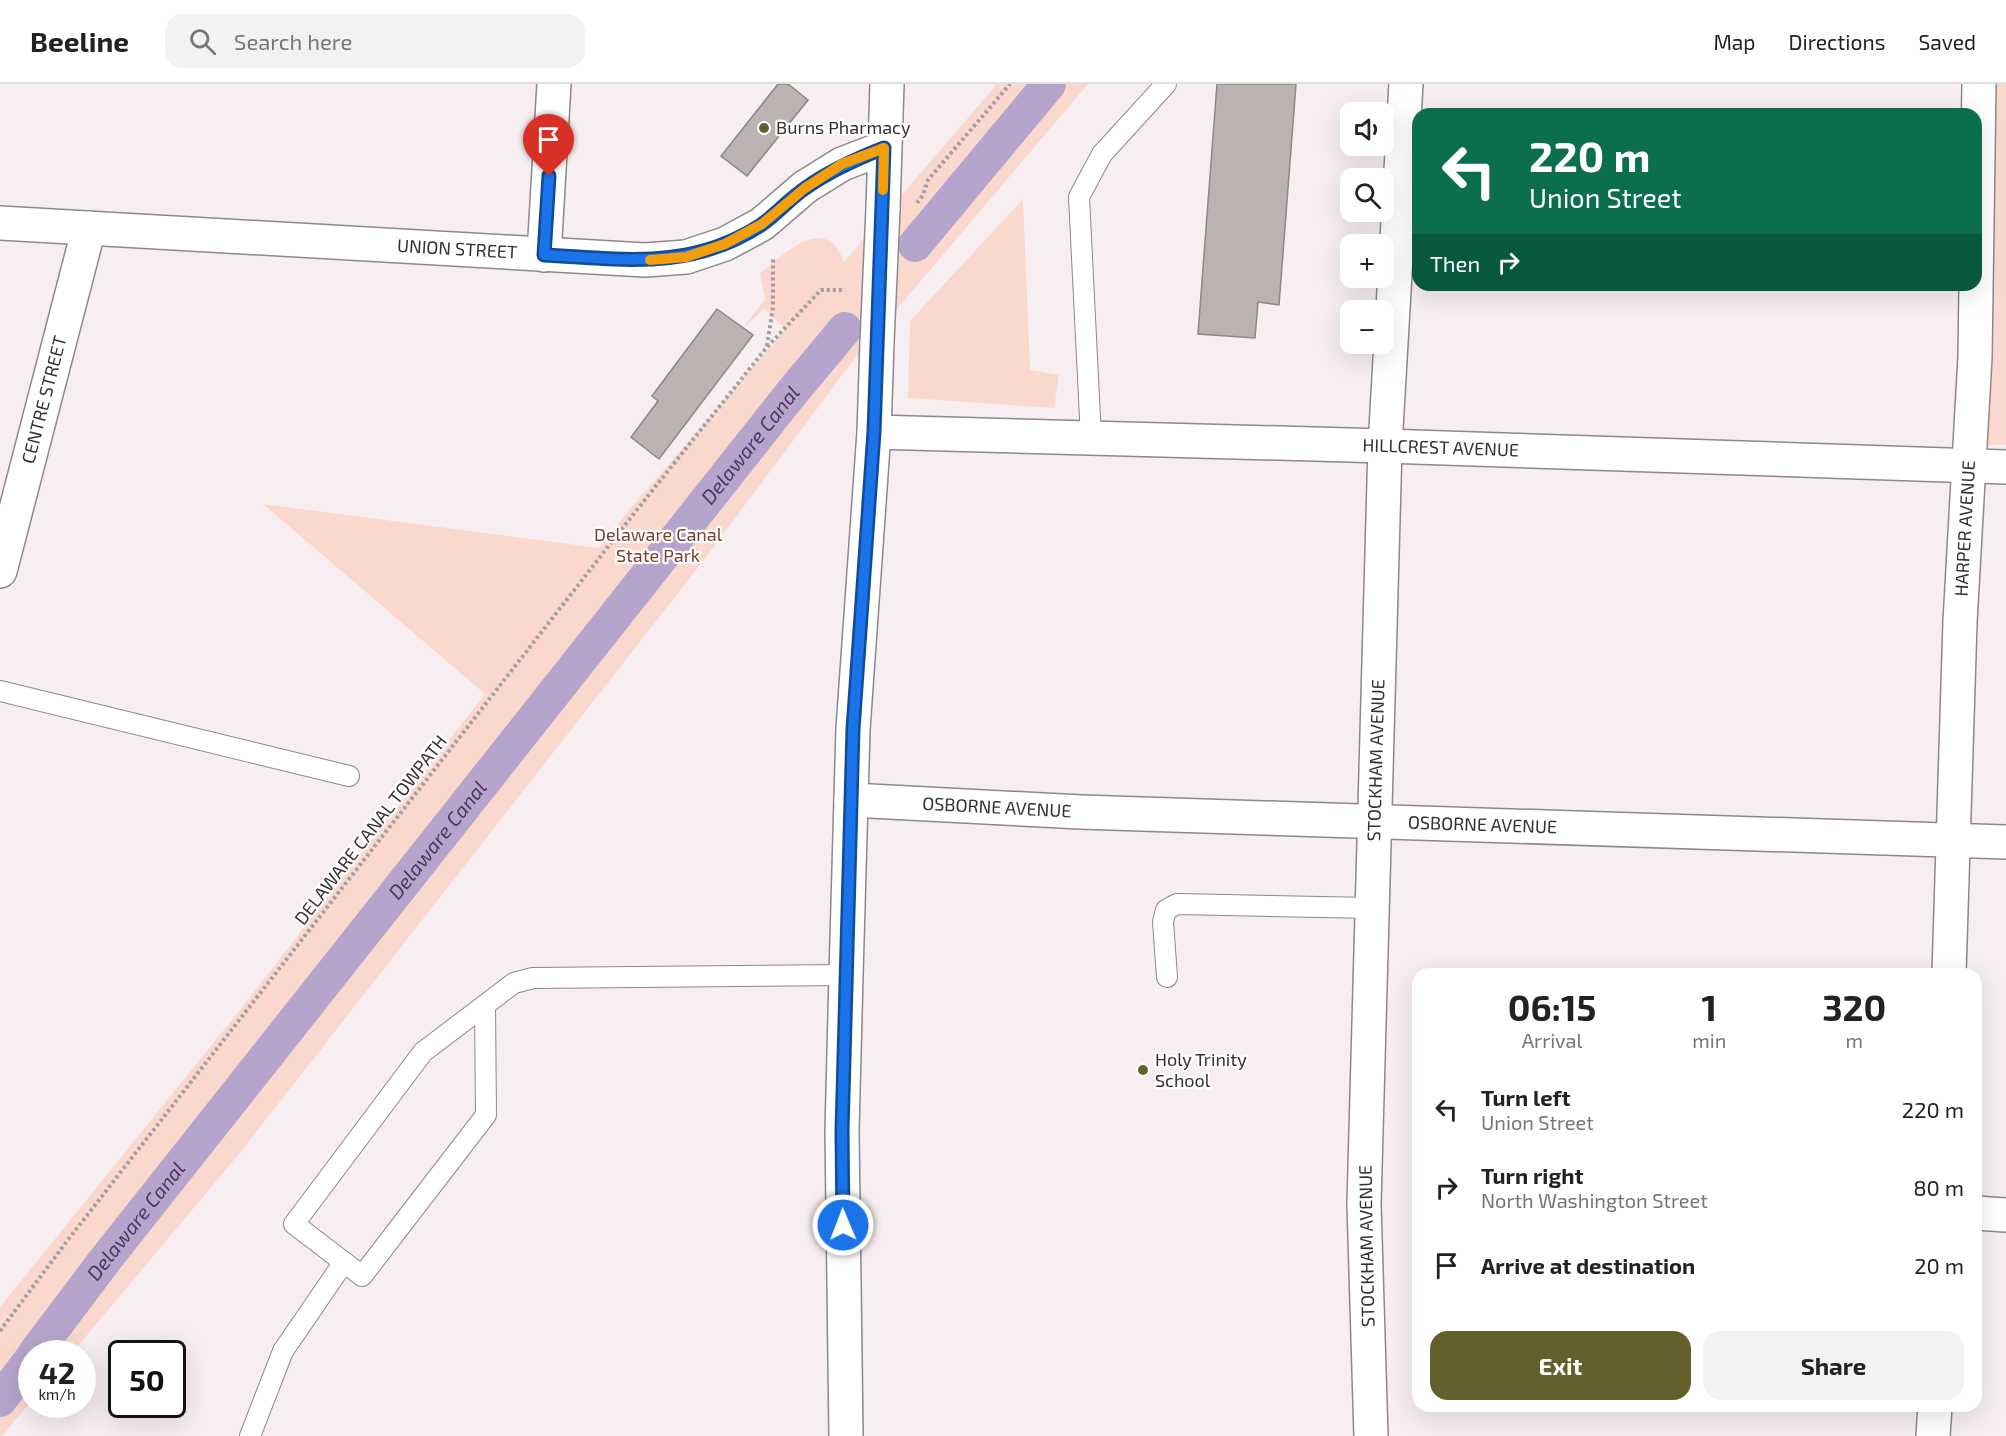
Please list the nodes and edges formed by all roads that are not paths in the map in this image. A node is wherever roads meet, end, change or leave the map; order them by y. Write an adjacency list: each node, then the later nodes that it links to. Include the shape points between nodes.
1 (554, 84): 10 (street)
2 (887, 84): 7 (street)
3 (1166, 84): 13 (lane, via 1102,154 1079,197)
4 (1406, 84): 14 (street, STOCKHAM AVENUE)
5 (1979, 84): 6 (street, HARPER AVENUE)
6 (1979, 108)
7 (884, 148): 10 (street, UNION STREET, via 842,164 762,224 725,244 686,257 645,260); 12 (street, bridge)
8 (0, 223): 9 (street, UNION STREET)
9 (90, 228): 10 (street, UNION STREET); 17 (street, CENTRE STREET)
10 (544, 255)
11 (1976, 291): 15 (street, HARPER AVENUE)
12 (874, 432): 13 (street, HILLCREST AVENUE); 20 (street)
13 (1091, 438): 14 (street, HILLCREST AVENUE)
14 (1385, 446): 15 (street, HILLCREST AVENUE); 21 (street, STOCKHAM AVENUE)
15 (1969, 466): 16 (street, HILLCREST AVENUE); 22 (street, HARPER AVENUE)
16 (2006, 467)
17 (0, 571)
18 (0, 691): 19 (lane)
19 (349, 776)
20 (851, 800): 21 (street, OSBORNE AVENUE); 26 (street)
21 (1375, 822): 22 (street, OSBORNE AVENUE); 24 (street, STOCKHAM AVENUE)
22 (1954, 841): 23 (street, OSBORNE AVENUE); 25 (street, HARPER AVENUE)
23 (2006, 842)
24 (1372, 908): 27 (lane, via 1177,904 1166,910 1163,922); 35 (street, STOCKHAM AVENUE, via 1364,1204)
25 (1949, 968)
26 (846, 975): 28 (lane, via 533,978 514,983); 34 (street, via 842,1131)
27 (1167, 977)
28 (485, 1005): 31 (lane, via 486,1115 362,1276); 31 (lane, via 423,1052 294,1224)
29 (1982, 1213): 30 (street)
30 (2006, 1215)
31 (344, 1262): 33 (lane, via 283,1351)
32 (1935, 1412): 36 (street)
33 (250, 1436)
34 (846, 1436)
35 (1371, 1436)
36 (1933, 1436)

